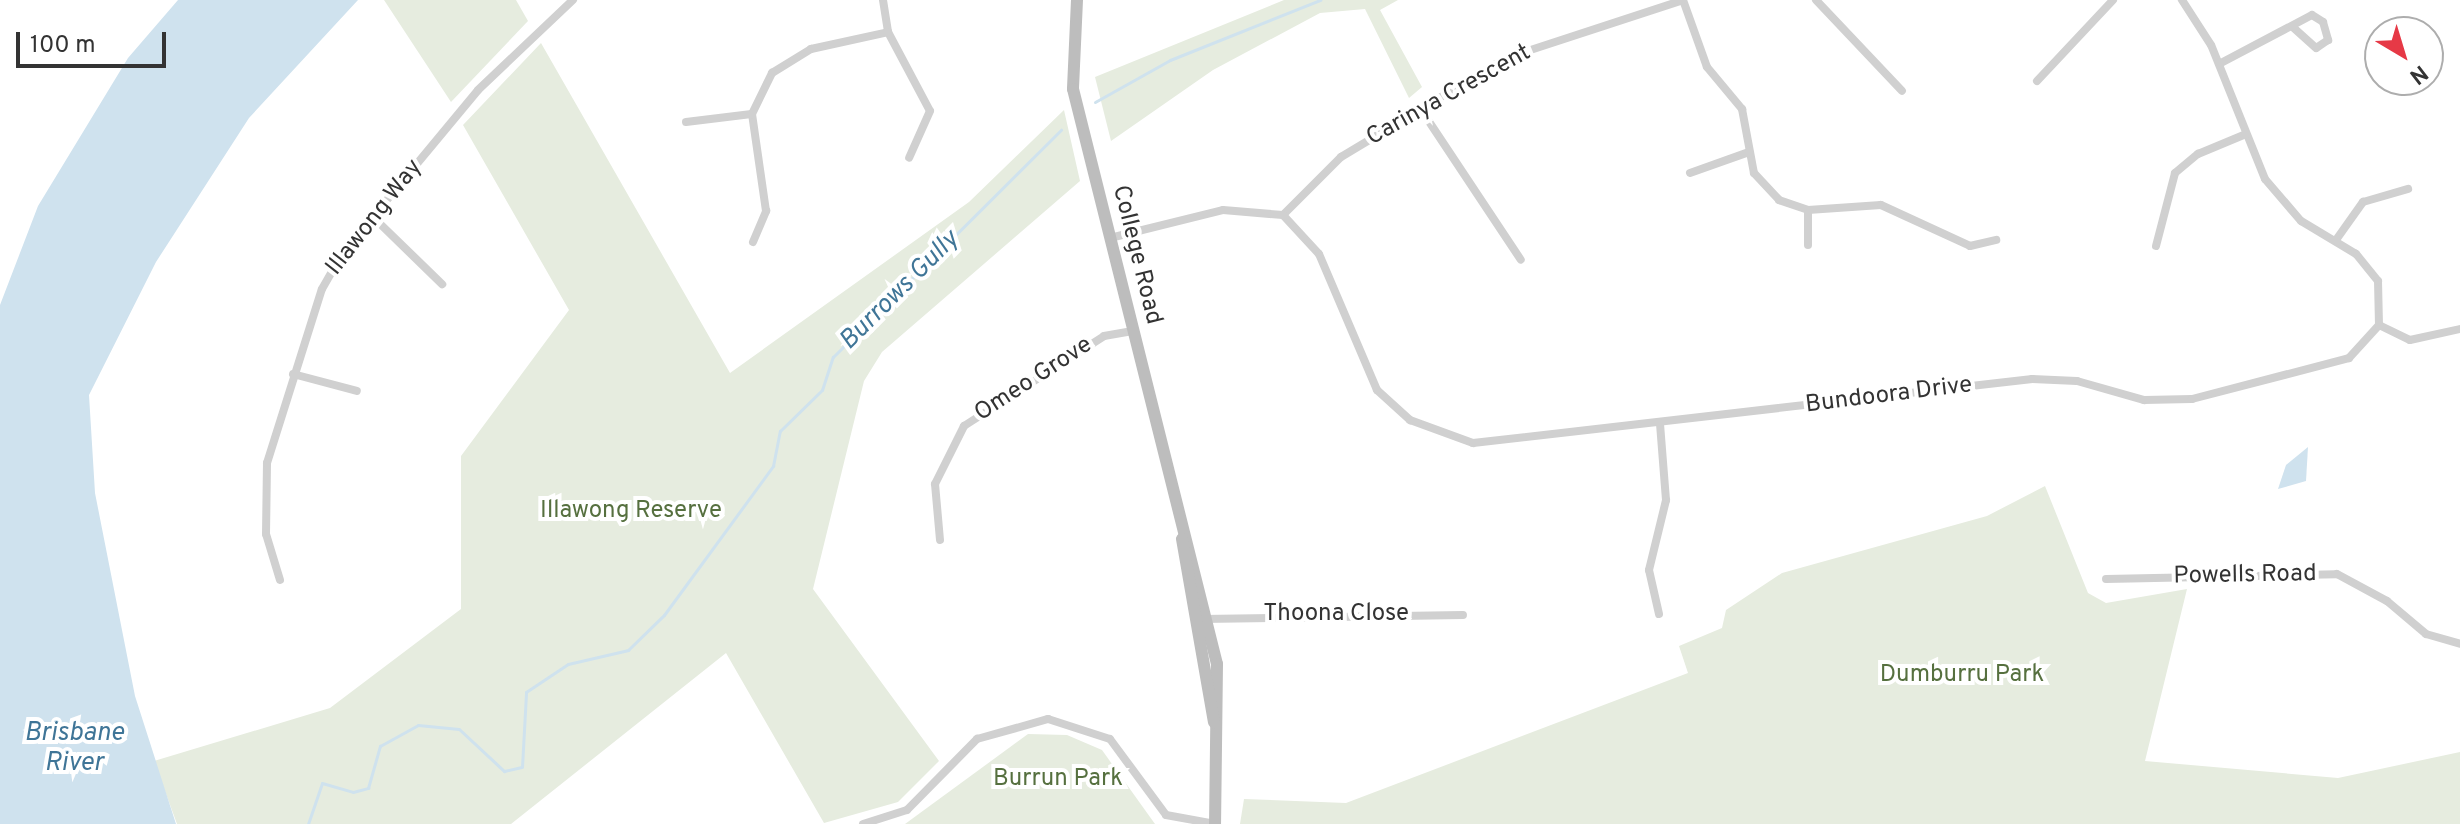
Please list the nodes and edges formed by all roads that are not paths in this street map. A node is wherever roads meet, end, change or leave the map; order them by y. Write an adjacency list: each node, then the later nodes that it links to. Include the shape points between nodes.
1 (573, 0): 23 (street, Illawong Way, via 504,60)
2 (883, 0): 9 (street)
3 (1077, 0): 24 (main road, College Road, via 1073,89)
4 (1683, 0): 13 (street, Carinya Crescent, via 1506,58); 17 (street, via 1707,67 1742,109)
5 (1818, 0): 12 (street)
6 (2113, 0): 11 (street)
7 (2182, 0): 10 (street)
8 (2293, 27): 8 (street, via 2315,15 2328,40 2316,48); 10 (street)
9 (888, 32): 14 (street, via 787,58); 18 (street, via 930,111)
10 (2219, 64): 16 (street)
11 (2037, 81)
12 (1902, 91)
13 (1420, 108): 22 (street, Carinya Crescent, via 1319,173); 30 (street)
14 (752, 114): 15 (street); 27 (street, via 766,211)
15 (686, 122)
16 (2246, 134): 26 (street, via 2281,202); 29 (street, via 2198,154 2175,173)
17 (1749, 152): 19 (street); 21 (street, via 1767,190)
18 (909, 158)
19 (1690, 173)
20 (2408, 189): 26 (street, via 2363,202)
21 (1808, 210): 25 (street, via 1881,205 1970,246); 28 (street)
22 (1283, 215): 24 (street, via 1223,210); 37 (street, Bundoora Drive, via 1319,254 1372,382 1410,420 1473,443)
23 (372, 216): 31 (street); 35 (street, Illawong Way, via 322,289)
24 (1110, 238): 34 (main road, College Road)
25 (1996, 240)
26 (2336, 240): 32 (street, via 2378,281)
27 (753, 242)
28 (1808, 245)
29 (2156, 246)
30 (1521, 260)
31 (442, 284)
32 (2379, 325): 33 (street, via 2410,340); 37 (street, Bundoora Drive, via 2349,358 2192,399 2144,400 2077,381 2032,379)
33 (2460, 329)
34 (1133, 331): 38 (street, Omeo Grove, via 1104,336 964,426 935,484); 43 (main road, College Road)
35 (293, 374): 36 (street); 40 (street, Illawong Way, via 263,493)
36 (357, 391)
37 (1660, 423): 41 (street, via 1667,479 1649,570)
38 (940, 540)
39 (2106, 579): 44 (street, Powells Road, via 2337,574 2387,601 2426,634)
40 (280, 580)
41 (1659, 614)
42 (1463, 615): 43 (street, Thoona Close)
43 (1203, 618): 46 (main road, College Road, via 1221,699)
44 (2460, 644)
45 (863, 824): 46 (street, via 914,805 977,739 1048,719 1110,739 1166,815)
46 (1215, 824)

